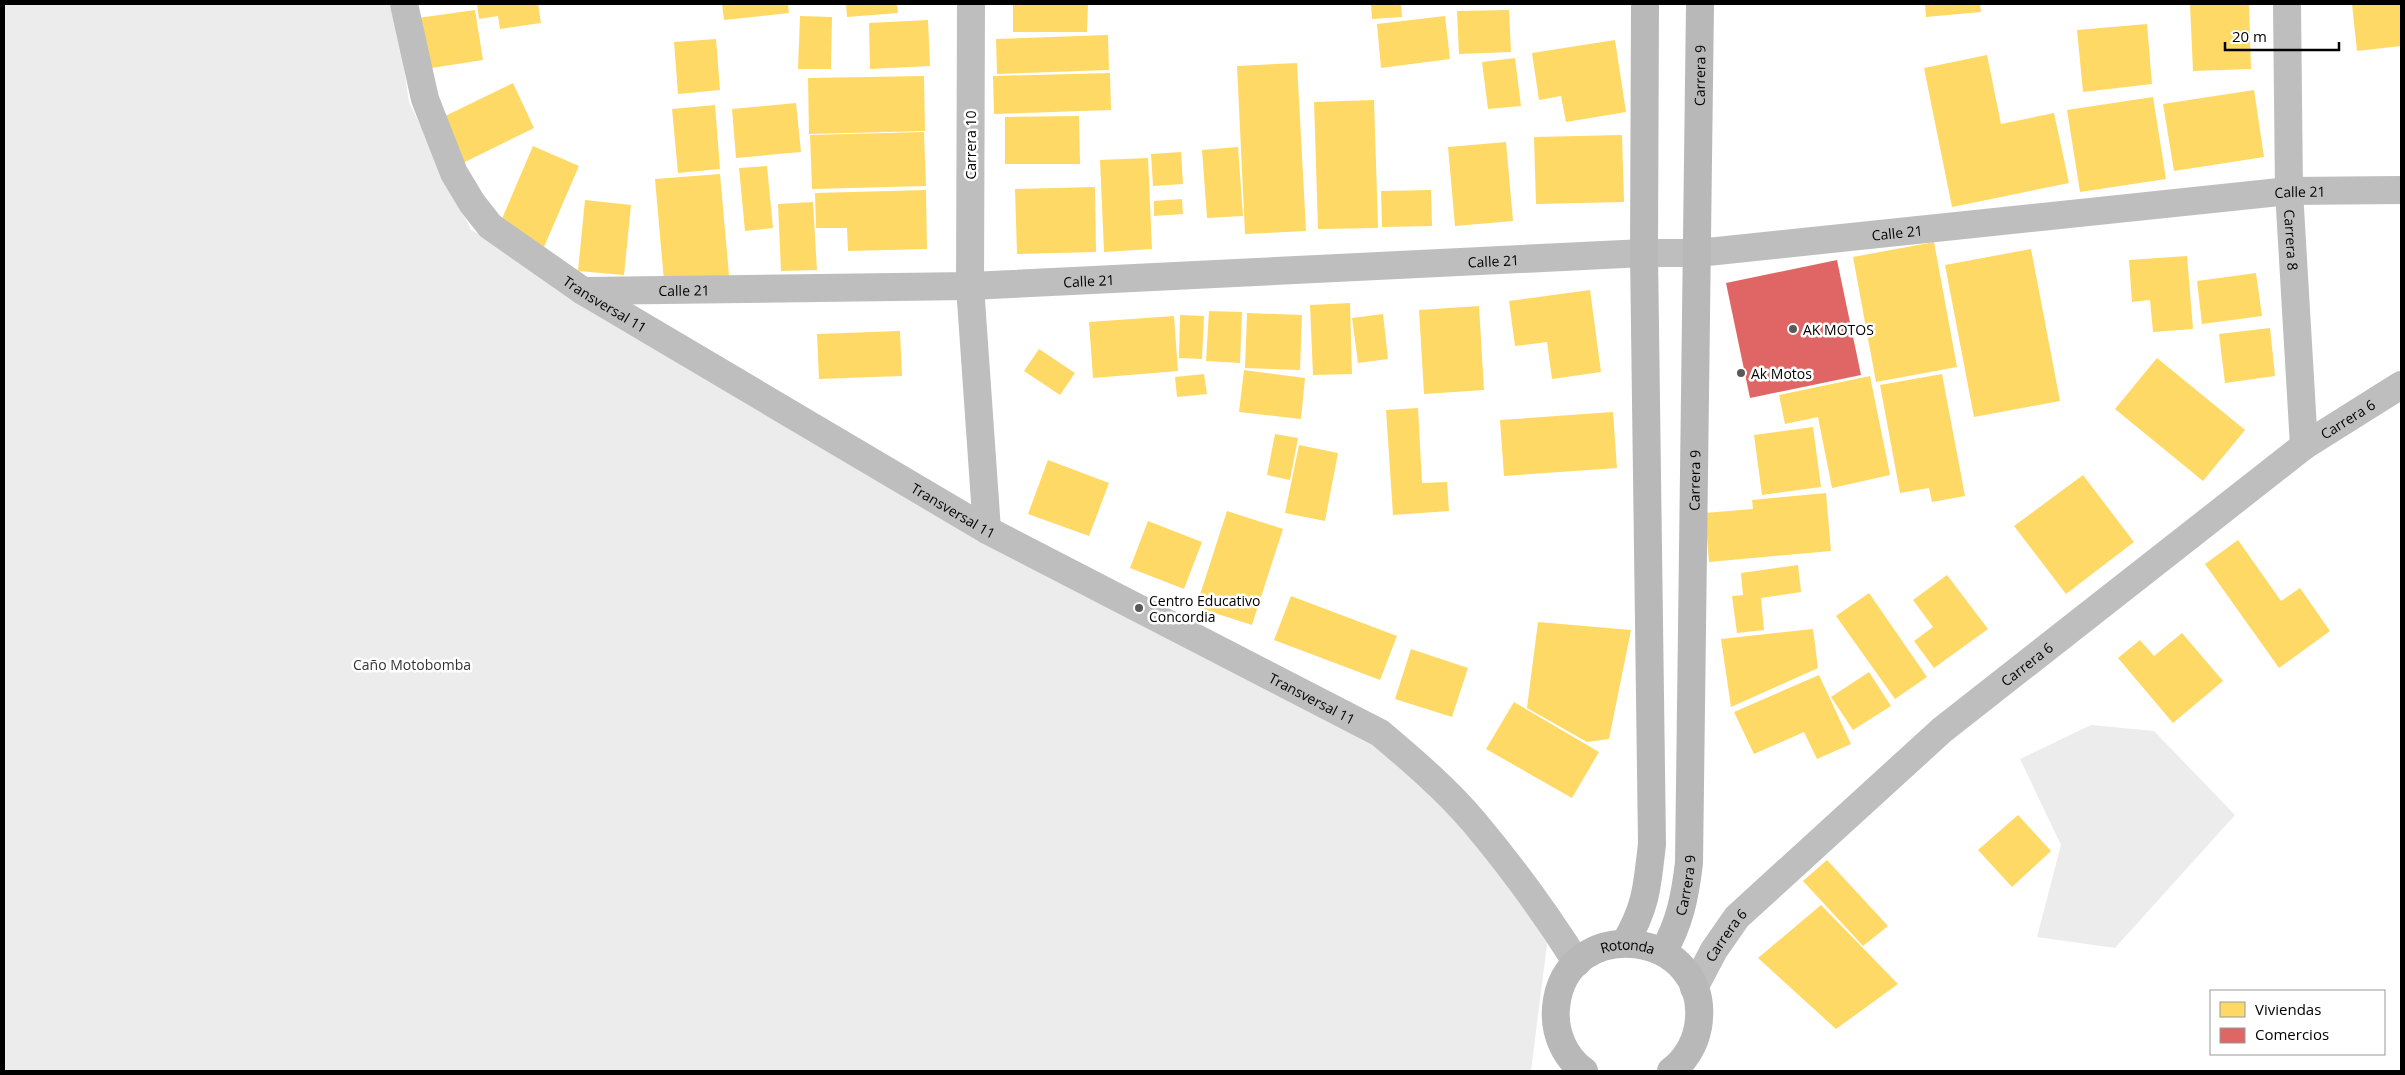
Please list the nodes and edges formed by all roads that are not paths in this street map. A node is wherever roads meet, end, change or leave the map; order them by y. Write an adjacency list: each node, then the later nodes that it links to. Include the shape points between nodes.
1 (404, 4): 11 (street, Transversal 11, via 425,99 454,173 472,203 490,226)
2 (971, 4): 10 (street, Carrera 10)
3 (1645, 4): 8 (street)
4 (1700, 4): 9 (street, Carrera 9)
5 (2287, 4): 7 (street, Carrera 8)
6 (2401, 190): 7 (street, Calle 21)
7 (2289, 191): 9 (street, Calle 21); 13 (street, Carrera 8)
8 (1644, 253): 9 (street, Calle 21); 10 (street, Calle 21); 15 (street, via 1652,844 1646,898)
9 (1698, 253): 16 (street, Carrera 9, via 1690,863 1675,932)
10 (970, 286): 11 (street, Calle 21); 14 (street, Carrera 10)
11 (582, 291): 14 (street, Transversal 11)
12 (2401, 385): 13 (street, Carrera 6)
13 (2304, 446): 18 (street, Carrera 6, via 1942,730 1737,917 1714,950)
14 (986, 530): 17 (street, Transversal 11, via 1380,733 1426,772 1474,821 1550,921)
15 (1625, 943): 16 (street, Rotonda, via 1645,944); 17 (street, Rotonda, via 1604,946)
16 (1663, 952): 18 (street, Rotonda, via 1682,967)
17 (1577, 963): 20 (street, Rotonda, via 1561,987 1555,1016 1562,1045)
18 (1694, 988): 19 (street, Rotonda, via 1700,1010 1697,1033)
19 (1678, 1068)
20 (1584, 1071)

